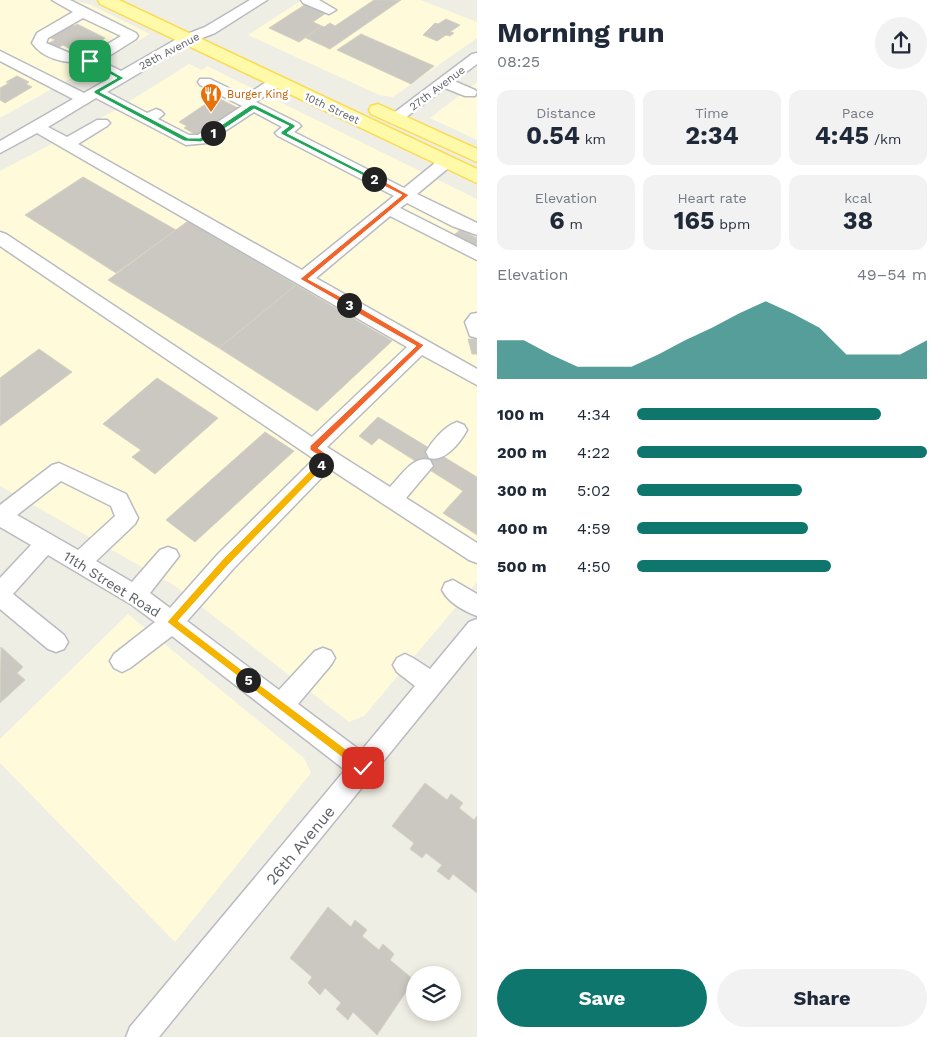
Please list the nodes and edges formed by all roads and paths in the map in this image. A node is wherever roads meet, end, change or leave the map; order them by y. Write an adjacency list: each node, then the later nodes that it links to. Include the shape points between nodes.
1 (59, 0): 6 (street)
2 (106, 0): 7 (main road, 10th Street)
3 (260, 0): 7 (street, 28th Avenue)
4 (308, 0): 5 (street)
5 (329, 10)
6 (83, 12): 8 (street); 8 (street, via 42,36 41,46 67,59 79,59)
7 (197, 31): 9 (main road, 10th Street, via 234,41); 12 (street, 28th Avenue); 14 (main road, 10th Street)
8 (124, 33): 12 (street, via 131,36 90,61)
9 (255, 36)
10 (0, 55): 18 (street)
11 (477, 57): 15 (street, 27th Avenue)
12 (122, 78): 18 (street, 28th Avenue)
13 (205, 82): 21 (street)
14 (277, 82): 21 (street); 28 (main road, 10th Street)
15 (444, 82): 17 (street); 19 (street, 27th Avenue)
16 (403, 92): 19 (street)
17 (470, 93)
18 (90, 96): 21 (street, via 152,116 186,140 201,140); 24 (street, 28th Avenue)
19 (421, 100): 22 (street, 27th Avenue)
20 (361, 102): 22 (main road, 10th Street)
21 (250, 104): 30 (street, via 293,126 283,133)
22 (396, 118): 27 (main road, 10th Street)
23 (102, 123): 25 (street)
24 (37, 127): 25 (street); 26 (street, 28th Avenue)
25 (67, 144): 35 (street)
26 (0, 148)
27 (477, 156)
28 (446, 162): 29 (main road, 10th Street); 30 (street)
29 (477, 177)
30 (406, 195): 31 (street); 32 (street)
31 (389, 209): 34 (street); 35 (street)
32 (477, 230)
33 (0, 238): 41 (street)
34 (477, 254)
35 (303, 279): 38 (street)
36 (477, 319): 37 (street, via 474,322)
37 (477, 331)
38 (420, 345): 39 (street); 41 (street)
39 (477, 378)
40 (457, 430): 42 (street)
41 (320, 453): 42 (street); 52 (street)
42 (392, 499): 45 (street)
43 (0, 516): 44 (street, 11th Street Road); 47 (street, via 59,471 120,500 127,518)
44 (46, 543): 47 (street, 11th Street Road); 49 (street)
45 (477, 554)
46 (168, 556): 50 (street)
47 (80, 562): 50 (street, 11th Street Road)
48 (453, 590): 51 (street)
49 (0, 595): 54 (street)
50 (135, 595): 52 (street, 11th Street Road)
51 (477, 606)
52 (172, 622): 56 (street); 59 (street, 11th Street Road)
53 (477, 629): 58 (street, 26th Avenue)
54 (56, 642)
55 (323, 658): 59 (street)
56 (122, 662)
57 (405, 665): 58 (street)
58 (432, 684): 60 (street, 26th Avenue)
59 (281, 705): 60 (street, 11th Street Road)
60 (363, 768): 61 (street, 26th Avenue)
61 (140, 1037)

